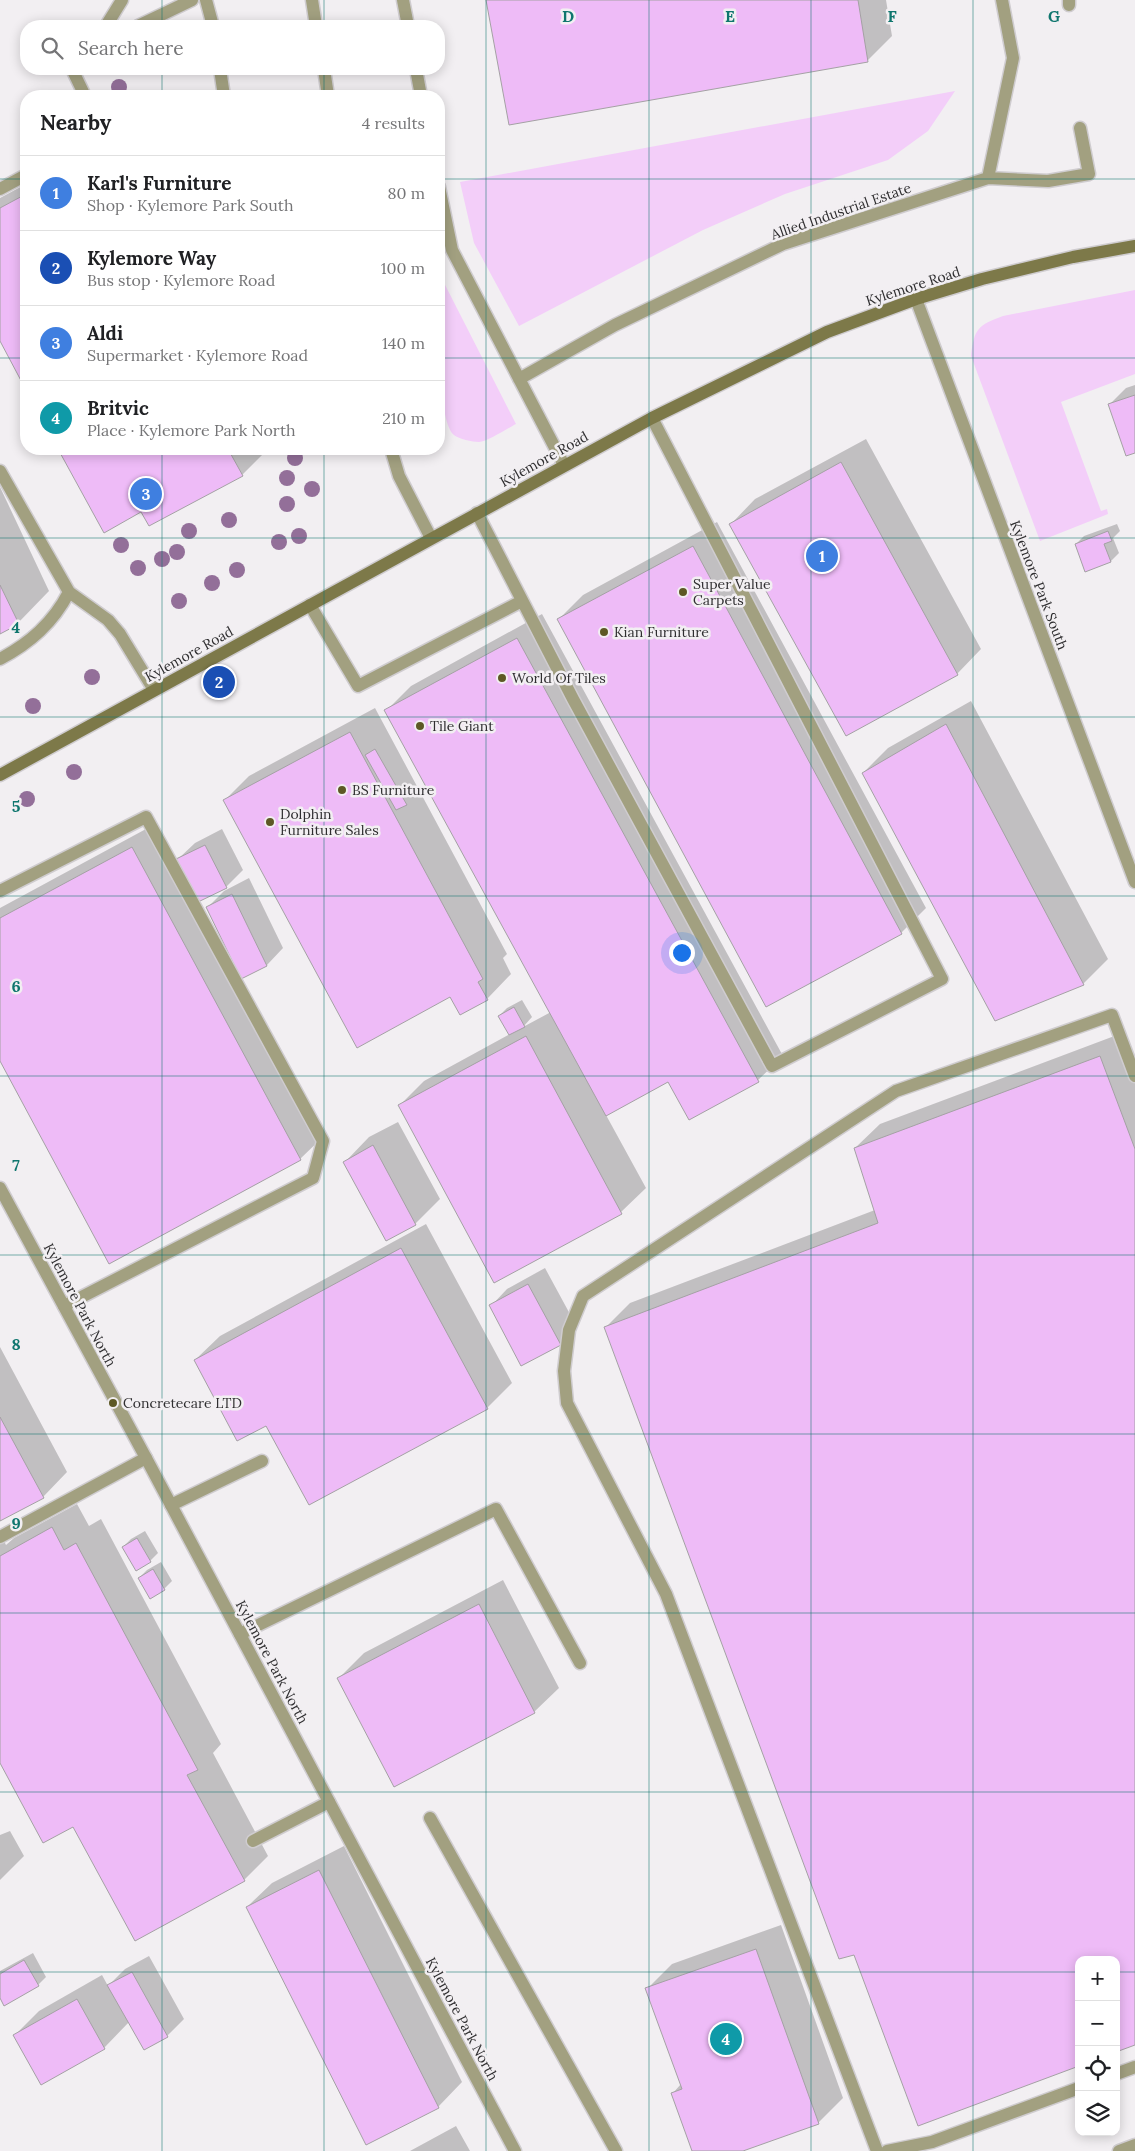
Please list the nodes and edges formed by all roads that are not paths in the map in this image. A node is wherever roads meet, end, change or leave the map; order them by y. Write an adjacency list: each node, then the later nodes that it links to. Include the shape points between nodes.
1 (122, 0): 7 (street)
2 (192, 0): 8 (street)
3 (206, 0): 9 (street)
4 (312, 0): 10 (street)
5 (403, 0): 11 (street)
6 (1002, 0): 22 (street, via 1013,58)
7 (110, 20)
8 (150, 20)
9 (211, 20)
10 (315, 20)
11 (407, 20)
12 (75, 75): 16 (street)
13 (221, 75): 17 (street)
14 (325, 75): 18 (street)
15 (417, 75): 19 (street)
16 (82, 90)
17 (223, 90)
18 (327, 90)
19 (420, 90)
20 (1080, 128): 22 (street, via 1088,174 1048,181)
21 (20, 178): 23 (street)
22 (988, 178): 27 (street, Allied Industrial Estate, via 783,244 615,325)
23 (0, 190)
24 (445, 216): 27 (street, via 452,250)
25 (1135, 246): 26 (main road, Kylemore Road, via 1018,270)
26 (916, 299): 28 (main road, Kylemore Road, via 827,332); 40 (street, Kylemore Park South)
27 (519, 378): 30 (street)
28 (652, 418): 30 (main road, Kylemore Road); 35 (street, via 942,979 772,1066)
29 (393, 455): 33 (street, via 399,476)
30 (564, 465): 32 (main road, Kylemore Road)
31 (0, 470): 34 (street)
32 (477, 513): 33 (main road, Kylemore Road); 35 (street)
33 (431, 538): 36 (main road, Kylemore Road)
34 (69, 592): 37 (street, via 60,609 42,630); 38 (street, via 108,620)
35 (522, 601): 36 (street, via 358,686)
36 (310, 605): 38 (main road, Kylemore Road)
37 (0, 660)
38 (154, 690): 39 (main road, Kylemore Road)
39 (0, 775)
40 (1135, 882)
41 (0, 891): 44 (street, via 146,817 323,1141 313,1178)
42 (1135, 1076): 60 (street, via 1112,1015 896,1091 583,1296 569,1330 564,1372 568,1403 666,1594)
43 (0, 1188): 44 (street, Kylemore Park North)
44 (64, 1306): 45 (street, Kylemore Park North)
45 (146, 1458): 47 (street, Kylemore Park North); 48 (street)
46 (262, 1461): 47 (street)
47 (171, 1505): 49 (street, Kylemore Park North)
48 (0, 1537)
49 (240, 1634): 50 (street, via 496,1509); 51 (street, Kylemore Park North)
50 (580, 1663)
51 (329, 1802): 53 (street); 58 (street, Kylemore Park North)
52 (430, 1818): 59 (street)
53 (253, 1841)
54 (1135, 2067): 55 (street)
55 (1120, 2073)
56 (1075, 2089): 61 (street, via 932,2142)
57 (1135, 2146): 62 (street)
58 (514, 2151)
59 (616, 2151)
60 (877, 2151)
61 (887, 2151)
62 (1120, 2151)

